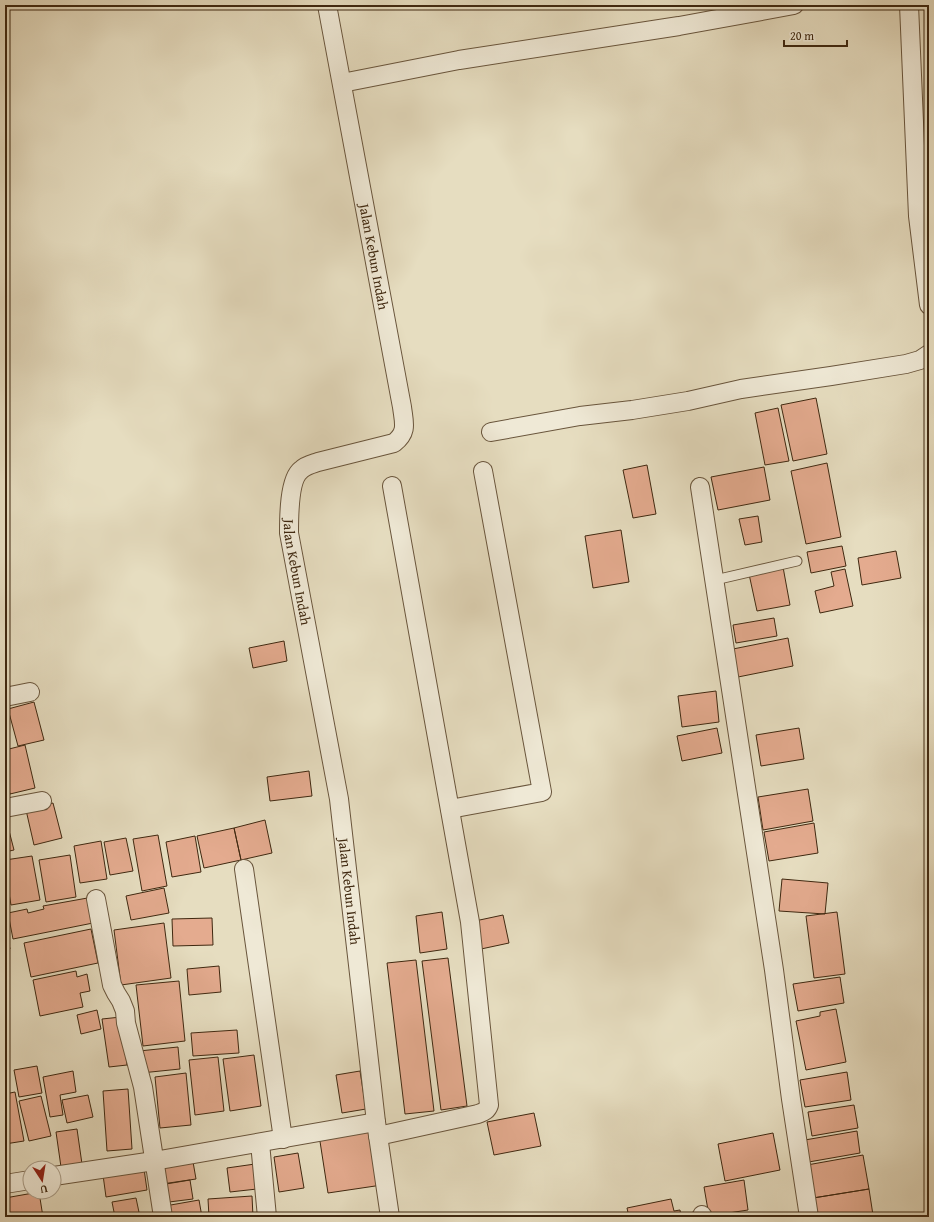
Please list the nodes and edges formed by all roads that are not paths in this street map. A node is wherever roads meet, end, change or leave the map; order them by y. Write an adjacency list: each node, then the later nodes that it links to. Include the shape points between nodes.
1 (327, 5): 4 (street, Jalan Kebun Indah)
2 (794, 5): 4 (street, via 679,26 459,60)
3 (909, 5): 5 (street, via 918,216)
4 (342, 84): 20 (street, Jalan Kebun Indah, via 402,407 404,432 394,443 318,462 299,470 293,484 288,533 339,799)
5 (929, 305)
6 (929, 354): 7 (street, via 906,364 741,389 674,403)
7 (491, 432)
8 (483, 471): 17 (street, via 542,792)
9 (392, 486): 17 (street)
10 (700, 487): 12 (street)
11 (797, 561): 12 (lane)
12 (715, 580): 30 (street)
13 (30, 692): 14 (street)
14 (5, 697)
15 (42, 801): 16 (street)
16 (5, 808)
17 (450, 809): 20 (street, via 470,922 488,1108 478,1114)
18 (244, 869): 21 (street)
19 (96, 899): 23 (street, via 112,985 125,1011 143,1087)
20 (377, 1129): 21 (street); 29 (street, Jalan Kebun Indah)
21 (283, 1139): 22 (street)
22 (260, 1143): 23 (street); 28 (street)
23 (154, 1161): 24 (street); 27 (street)
24 (62, 1175)
25 (22, 1181): 26 (street)
26 (5, 1184)
27 (163, 1217)
28 (267, 1217)
29 (390, 1217)
30 (809, 1217)

